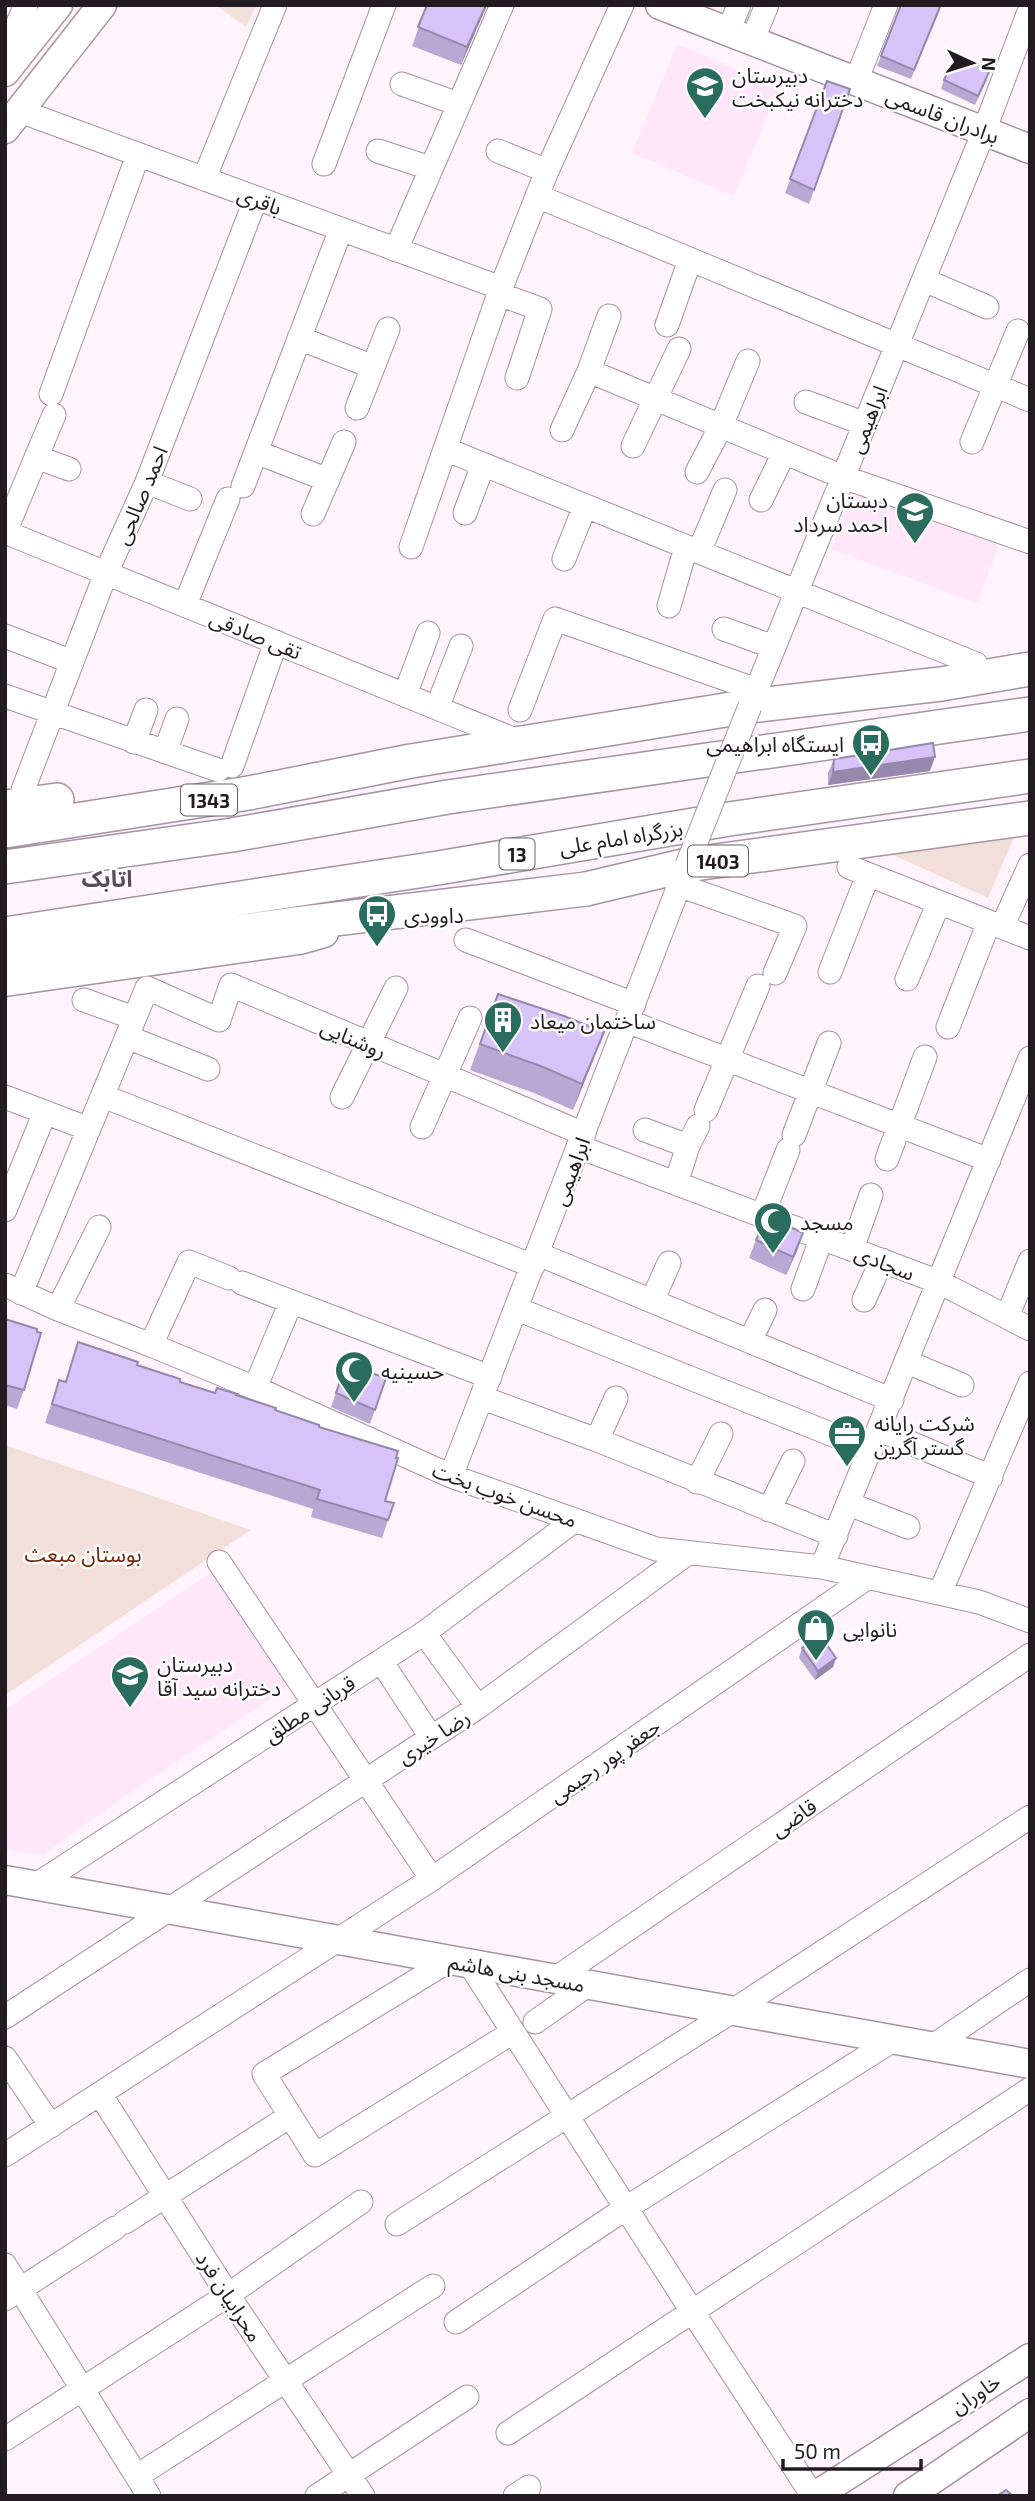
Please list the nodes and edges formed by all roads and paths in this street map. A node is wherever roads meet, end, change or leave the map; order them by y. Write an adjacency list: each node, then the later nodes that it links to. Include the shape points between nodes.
1 (26, 5): 14 (street)
2 (58, 5): 15 (main road)
3 (102, 5): 19 (main road)
4 (275, 5): 28 (street)
5 (384, 5): 25 (street)
6 (502, 5): 18 (street)
7 (622, 5): 27 (street)
8 (660, 5): 13 (main road, برادران قاسمی)
9 (739, 5): 13 (street)
10 (767, 5): 13 (street)
11 (886, 5): 16 (street)
12 (1030, 9): 20 (street, ابراهیمی)
13 (740, 36): 16 (main road, برادران قاسمی)
14 (5, 52)
15 (5, 72)
16 (856, 81): 20 (main road, برادران قاسمی)
17 (402, 84): 18 (street)
18 (458, 104): 26 (street)
19 (12, 120): 24 (street, باقری)
20 (984, 131): 21 (main road, برادران قاسمی); 34 (street, ابراهیمی)
21 (1030, 149)
22 (378, 151): 26 (street)
23 (498, 151): 27 (street)
24 (138, 155): 28 (street, باقری); 62 (street)
25 (324, 164)
26 (430, 168): 32 (street)
27 (547, 171): 29 (street)
28 (204, 179): 30 (street, باقری)
29 (537, 197): 33 (street); 35 (street)
30 (256, 198): 31 (street, باقری); 68 (street, احمد صالحی)
31 (341, 229): 32 (street, باقری); 41 (street)
32 (396, 250): 35 (street, باقری)
33 (690, 260): 38 (street); 42 (street)
34 (924, 280): 36 (street); 42 (street, ابراهیمی)
35 (500, 291): 47 (street, باقری, via 540,309); 59 (street)
36 (987, 307)
37 (609, 316): 46 (street)
38 (667, 325)
39 (388, 329): 45 (street)
40 (1018, 331): 48 (street)
41 (299, 338): 45 (street); 60 (street)
42 (897, 346): 48 (street); 53 (street, ابراهیمی)
43 (679, 349): 49 (street)
44 (748, 361): 54 (street)
45 (373, 367): 52 (street)
46 (589, 371): 49 (street); 55 (street)
47 (517, 378)
48 (995, 386): 50 (street); 57 (street)
49 (654, 398): 54 (street); 58 (street)
50 (1030, 400)
51 (806, 402): 53 (street)
52 (357, 408)
53 (865, 424): 66 (street, ابراهیمی)
54 (720, 426): 61 (street); 65 (street)
55 (562, 430)
56 (344, 442): 67 (street)
57 (972, 442)
58 (633, 446)
59 (445, 449): 63 (street); 77 (street)
60 (256, 452): 67 (street); 82 (street)
61 (784, 453): 66 (street); 71 (street)
62 (36, 457): 64 (street); 75 (street)
63 (483, 465): 72 (street); 73 (street)
64 (69, 469)
65 (697, 472)
66 (843, 477): 76 (street); 81 (street, ابراهیمی)
67 (328, 480): 74 (street)
68 (147, 482): 70 (street); 80 (street, احمد صالحی)
69 (725, 491): 78 (street)
70 (190, 499)
71 (761, 499)
72 (585, 506): 78 (street); 79 (street)
73 (465, 513)
74 (313, 514)
75 (5, 532): 80 (street, تقی صادقی)
76 (1030, 542)
77 (411, 547)
78 (692, 550): 81 (street); 83 (street)
79 (564, 559)
80 (106, 573): 82 (street, تقی صادقی); 90 (street, احمد صالحی)
81 (797, 592): 89 (street, ابراهیمی); 91 (street)
82 (185, 605): 87 (street, تقی صادقی)
83 (669, 606)
84 (724, 629): 89 (street)
85 (428, 633): 93 (street)
86 (5, 636): 90 (street)
87 (276, 642): 93 (street, تقی صادقی); 104 (street, via 225,768)
88 (461, 646): 96 (street)
89 (774, 647): 95 (street, ابراهیمی)
90 (72, 662): 99 (street, احمد صالحی)
91 (976, 664)
92 (1030, 670): 95 (highway, via 941,684)
93 (405, 695): 96 (street, تقی صادقی)
94 (5, 696): 99 (street)
95 (753, 698): 98 (street, via 555,619); 105 (highway); 112 (street, ابراهیمی, bridge)
96 (437, 708): 102 (street, تقی صادقی)
97 (146, 710): 103 (street)
98 (520, 710)
99 (52, 713): 103 (street); 107 (street, احمد صالحی)
100 (1030, 714): 111 (highway, via 447,797 232,835)
101 (177, 719): 104 (street)
102 (508, 737)
103 (134, 742): 104 (street)
104 (165, 752)
105 (411, 761): 107 (highway, 1343, via 311,766); 109 (highway, 1343, via 249,793)
106 (1030, 776): 116 (highway, بزرگراه امام علی / 13)
107 (14, 799)
108 (1030, 818): 112 (highway, 1403)
109 (5, 831)
110 (1030, 865): 115 (street)
111 (5, 867)
112 (684, 876): 114 (highway, 1403); 125 (street, ابراهیمی); 133 (street, via 795,926)
113 (939, 902): 115 (street); 120 (street, via 859,871); 121 (street)
114 (408, 910): 119 (highway); 122 (main road, via 299,940)
115 (995, 924): 117 (street); 127 (street)
116 (5, 934)
117 (1030, 938)
118 (466, 940): 125 (street)
119 (5, 965)
120 (830, 972)
121 (907, 979)
122 (5, 982)
123 (396, 988): 130 (street)
124 (84, 1000): 128 (street)
125 (630, 1013): 133 (street); 146 (street, ابراهیمی)
126 (470, 1018): 135 (street)
127 (948, 1027)
128 (131, 1028): 130 (street, روشنایی, via 147,988 219,1020 231,985); 134 (street); 137 (street)
129 (829, 1043): 136 (street)
130 (369, 1044): 135 (street, روشنایی); 139 (street)
131 (925, 1057): 142 (street)
132 (1030, 1058): 148 (street)
133 (727, 1059): 136 (street); 143 (street)
134 (208, 1069)
135 (444, 1075): 141 (street); 146 (street, روشنایی)
136 (809, 1090): 142 (street); 152 (street)
137 (103, 1096): 144 (street); 156 (street)
138 (5, 1097): 140 (street)
139 (342, 1097)
140 (45, 1112): 144 (street); 151 (street)
141 (422, 1126)
142 (901, 1126): 147 (street); 148 (street)
143 (697, 1127): 145 (street); 149 (street)
144 (89, 1129): 161 (street)
145 (645, 1130)
146 (581, 1140): 149 (street, سجادی); 156 (street, ابراهیمی)
147 (887, 1159)
148 (989, 1160): 160 (street)
149 (676, 1183): 152 (street, سجادی)
150 (871, 1195): 155 (street)
151 (5, 1210)
152 (763, 1214): 154 (street, سجادی)
153 (99, 1227): 166 (street)
154 (821, 1237): 155 (street, سجادی); 162 (street)
155 (852, 1250): 157 (street, سجادی)
156 (536, 1260): 164 (street); 167 (street, ابراهیمی)
157 (881, 1260): 160 (street, سجادی); 163 (street)
158 (1030, 1261): 169 (street)
159 (669, 1263): 164 (street)
160 (939, 1282): 169 (street, سجادی); 173 (street)
161 (13, 1289): 166 (street, محسن خوب بخت)
162 (803, 1289)
163 (864, 1300)
164 (652, 1301): 171 (street)
165 (291, 1302): 172 (street, via 189,1262); 176 (street); 177 (street)
166 (58, 1309): 172 (street, محسن خوب بخت)
167 (517, 1309): 176 (street, ابراهیمی); 182 (street)
168 (765, 1310): 171 (street)
169 (1007, 1317): 170 (street, سجادی)
170 (1030, 1329)
171 (750, 1341): 179 (street)
172 (151, 1345): 177 (street, محسن خوب بخت)
173 (907, 1362): 175 (street); 179 (street)
174 (1030, 1383): 185 (street)
175 (962, 1385)
176 (487, 1387): 181 (street); 184 (street, ابراهیمی)
177 (255, 1388): 184 (street, محسن خوب بخت)
178 (616, 1398): 181 (street)
179 (892, 1399): 182 (street)
180 (721, 1434): 186 (street)
181 (597, 1440): 186 (street)
182 (875, 1440): 185 (street); 187 (street)
183 (793, 1461): 188 (street)
184 (452, 1476): 189 (street, محسن خوب بخت)
185 (990, 1477): 196 (street)
186 (697, 1482): 188 (street)
187 (849, 1504): 190 (street); 191 (street)
188 (769, 1510): 191 (street)
189 (575, 1520): 192 (street, محسن خوب بخت, via 656,1549); 198 (street, قربانی مطلق)
190 (908, 1527)
191 (836, 1536): 194 (street)
192 (688, 1553): 194 (street, محسن خوب بخت); 202 (street, رضا خیری)
193 (219, 1562): 201 (street)
194 (822, 1567): 195 (street, محسن خوب بخت)
195 (868, 1577): 196 (street, محسن خوب بخت); 206 (street, جعفر پور رحیمی)
196 (940, 1593): 197 (street, محسن خوب بخت)
197 (1030, 1621)
198 (425, 1633): 200 (street, قربانی مطلق); 202 (street)
199 (1030, 1655): 212 (street, قاضی)
200 (381, 1661): 201 (street, قربانی مطلق); 203 (street)
201 (314, 1704): 204 (street); 208 (street, قربانی مطلق)
202 (478, 1707): 203 (street, رضا خیری)
203 (431, 1737): 204 (street, رضا خیری)
204 (366, 1780): 206 (street); 209 (street, رضا خیری)
205 (1030, 1817): 215 (street)
206 (432, 1879): 210 (street, جعفر پور رحیمی)
207 (5, 1880): 208 (main road, مسجد بنی هاشم)
208 (36, 1885): 209 (main road, مسجد بنی هاشم)
209 (170, 1909): 210 (main road, مسجد بنی هاشم); 216 (street, رضا خیری)
210 (339, 1940): 211 (main road, مسجد بنی هاشم); 224 (street, جعفر پور رحیمی)
211 (460, 1962): 212 (main road, مسجد بنی هاشم); 218 (street); 225 (street, via 264,2074)
212 (556, 1978): 214 (main road, مسجد بنی هاشم)
213 (1030, 1980): 220 (street)
214 (589, 1984): 215 (main road, مسجد بنی هاشم); 217 (street)
215 (734, 2010): 219 (main road, مسجد بنی هاشم); 226 (street)
216 (5, 2017)
217 (535, 2022)
218 (513, 2032): 225 (street, via 315,2155); 226 (street)
219 (895, 2039): 220 (main road, مسجد بنی هاشم); 231 (street)
220 (933, 2046): 222 (main road, مسجد بنی هاشم)
221 (5, 2058): 227 (street)
222 (1030, 2064)
223 (1030, 2089): 237 (street)
224 (100, 2094): 227 (street, جعفر پور رحیمی); 229 (street, محرابیان فرد)
225 (290, 2116): 229 (street)
226 (567, 2116): 231 (street); 232 (street)
227 (51, 2126): 228 (street, جعفر پور رحیمی)
228 (5, 2155)
229 (166, 2195): 235 (street, محرابیان فرد); 236 (street)
230 (361, 2202): 235 (street)
231 (626, 2208): 237 (street); 238 (street)
232 (397, 2224)
233 (5, 2265): 236 (street)
234 (433, 2286): 240 (street)
235 (228, 2294): 240 (street, محرابیان فرد); 241 (street)
236 (13, 2295): 241 (street)
237 (692, 2311): 244 (street); 250 (street)
238 (456, 2322)
239 (1030, 2358): 250 (main road, خاوران)
240 (288, 2381): 246 (street, محرابیان فرد); 247 (street)
241 (83, 2390): 245 (street); 247 (street)
242 (467, 2397): 246 (street)
243 (1030, 2413): 251 (main road)
244 (508, 2433)
245 (5, 2439)
246 (350, 2475): 248 (street); 249 (street, محرابیان فرد)
247 (143, 2486)
248 (317, 2496)
249 (363, 2496)
250 (814, 2496)
251 (908, 2496)

